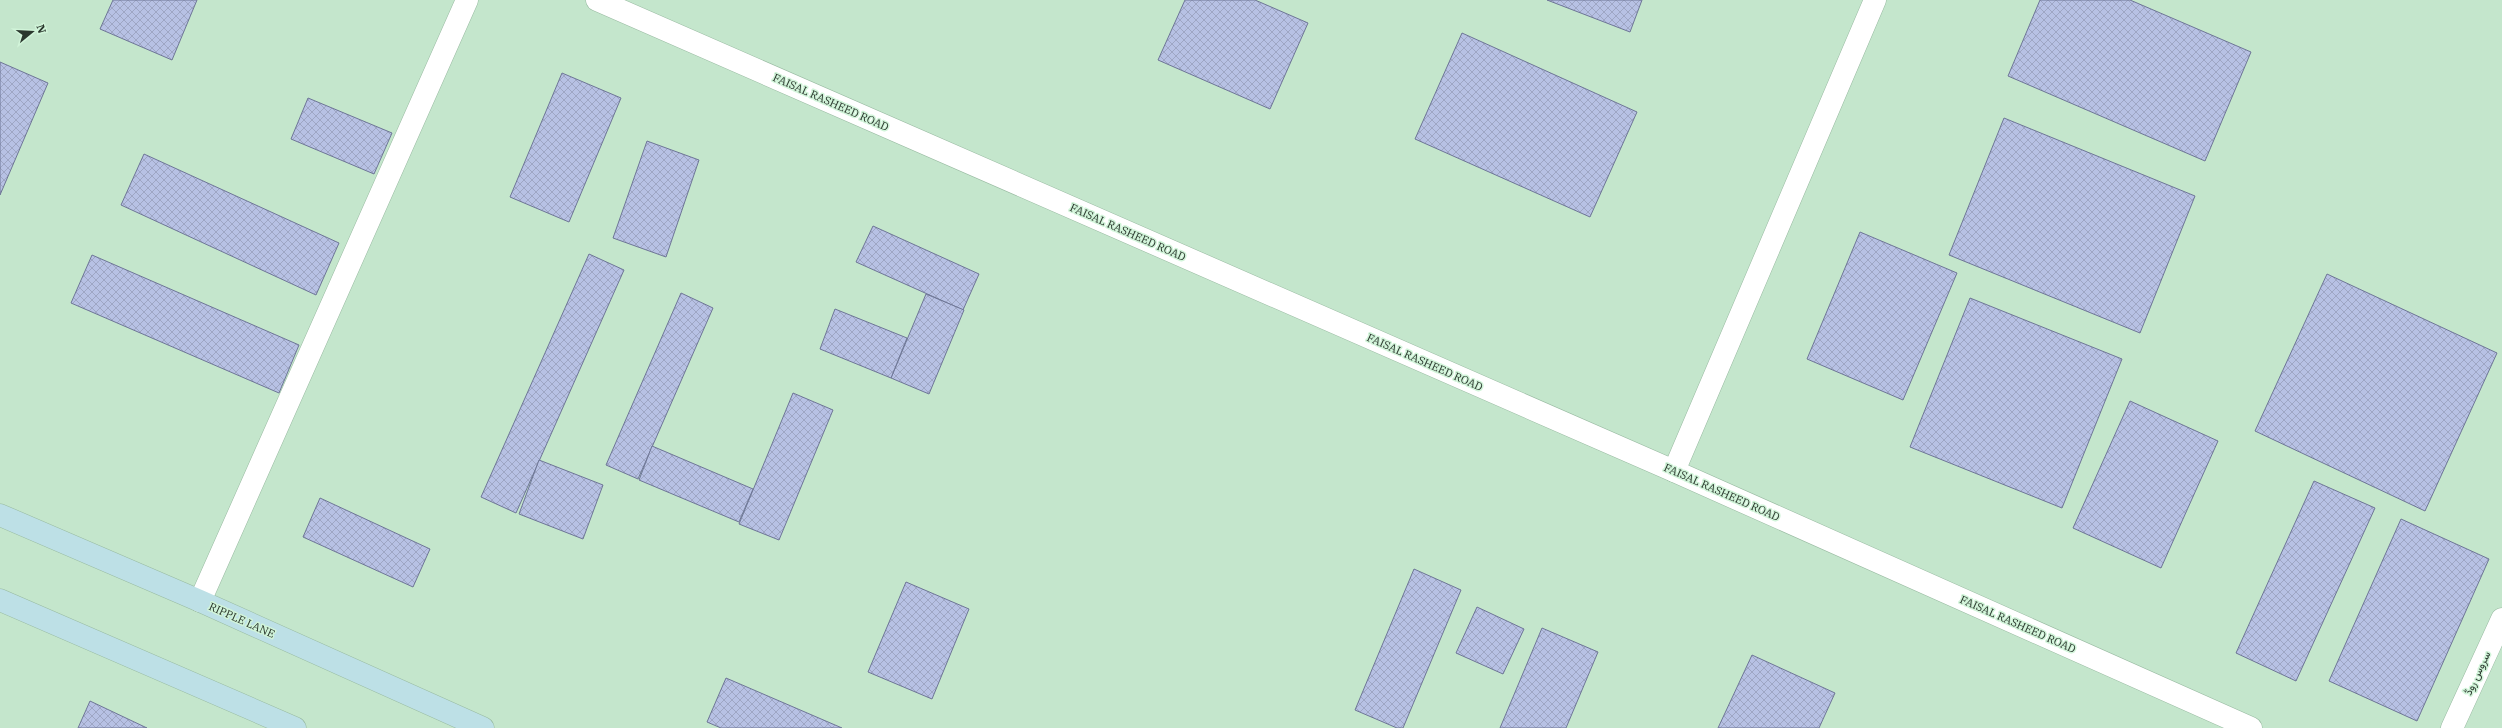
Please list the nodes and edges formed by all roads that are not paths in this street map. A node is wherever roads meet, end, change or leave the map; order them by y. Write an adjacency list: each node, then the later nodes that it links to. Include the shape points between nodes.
1 (467, 0): 7 (street)
2 (598, 0): 4 (street, FAISAL RASHEED ROAD)
3 (1875, 0): 4 (street)
4 (1674, 471): 11 (street, FAISAL RASHEED ROAD)
5 (0, 515): 7 (street, RIPPLE LANE)
6 (0, 600): 9 (street)
7 (200, 601): 10 (street, RIPPLE LANE)
8 (2502, 619): 12 (street, سروس روڈ)
9 (295, 728)
10 (483, 728)
11 (2251, 728)
12 (2452, 728)

